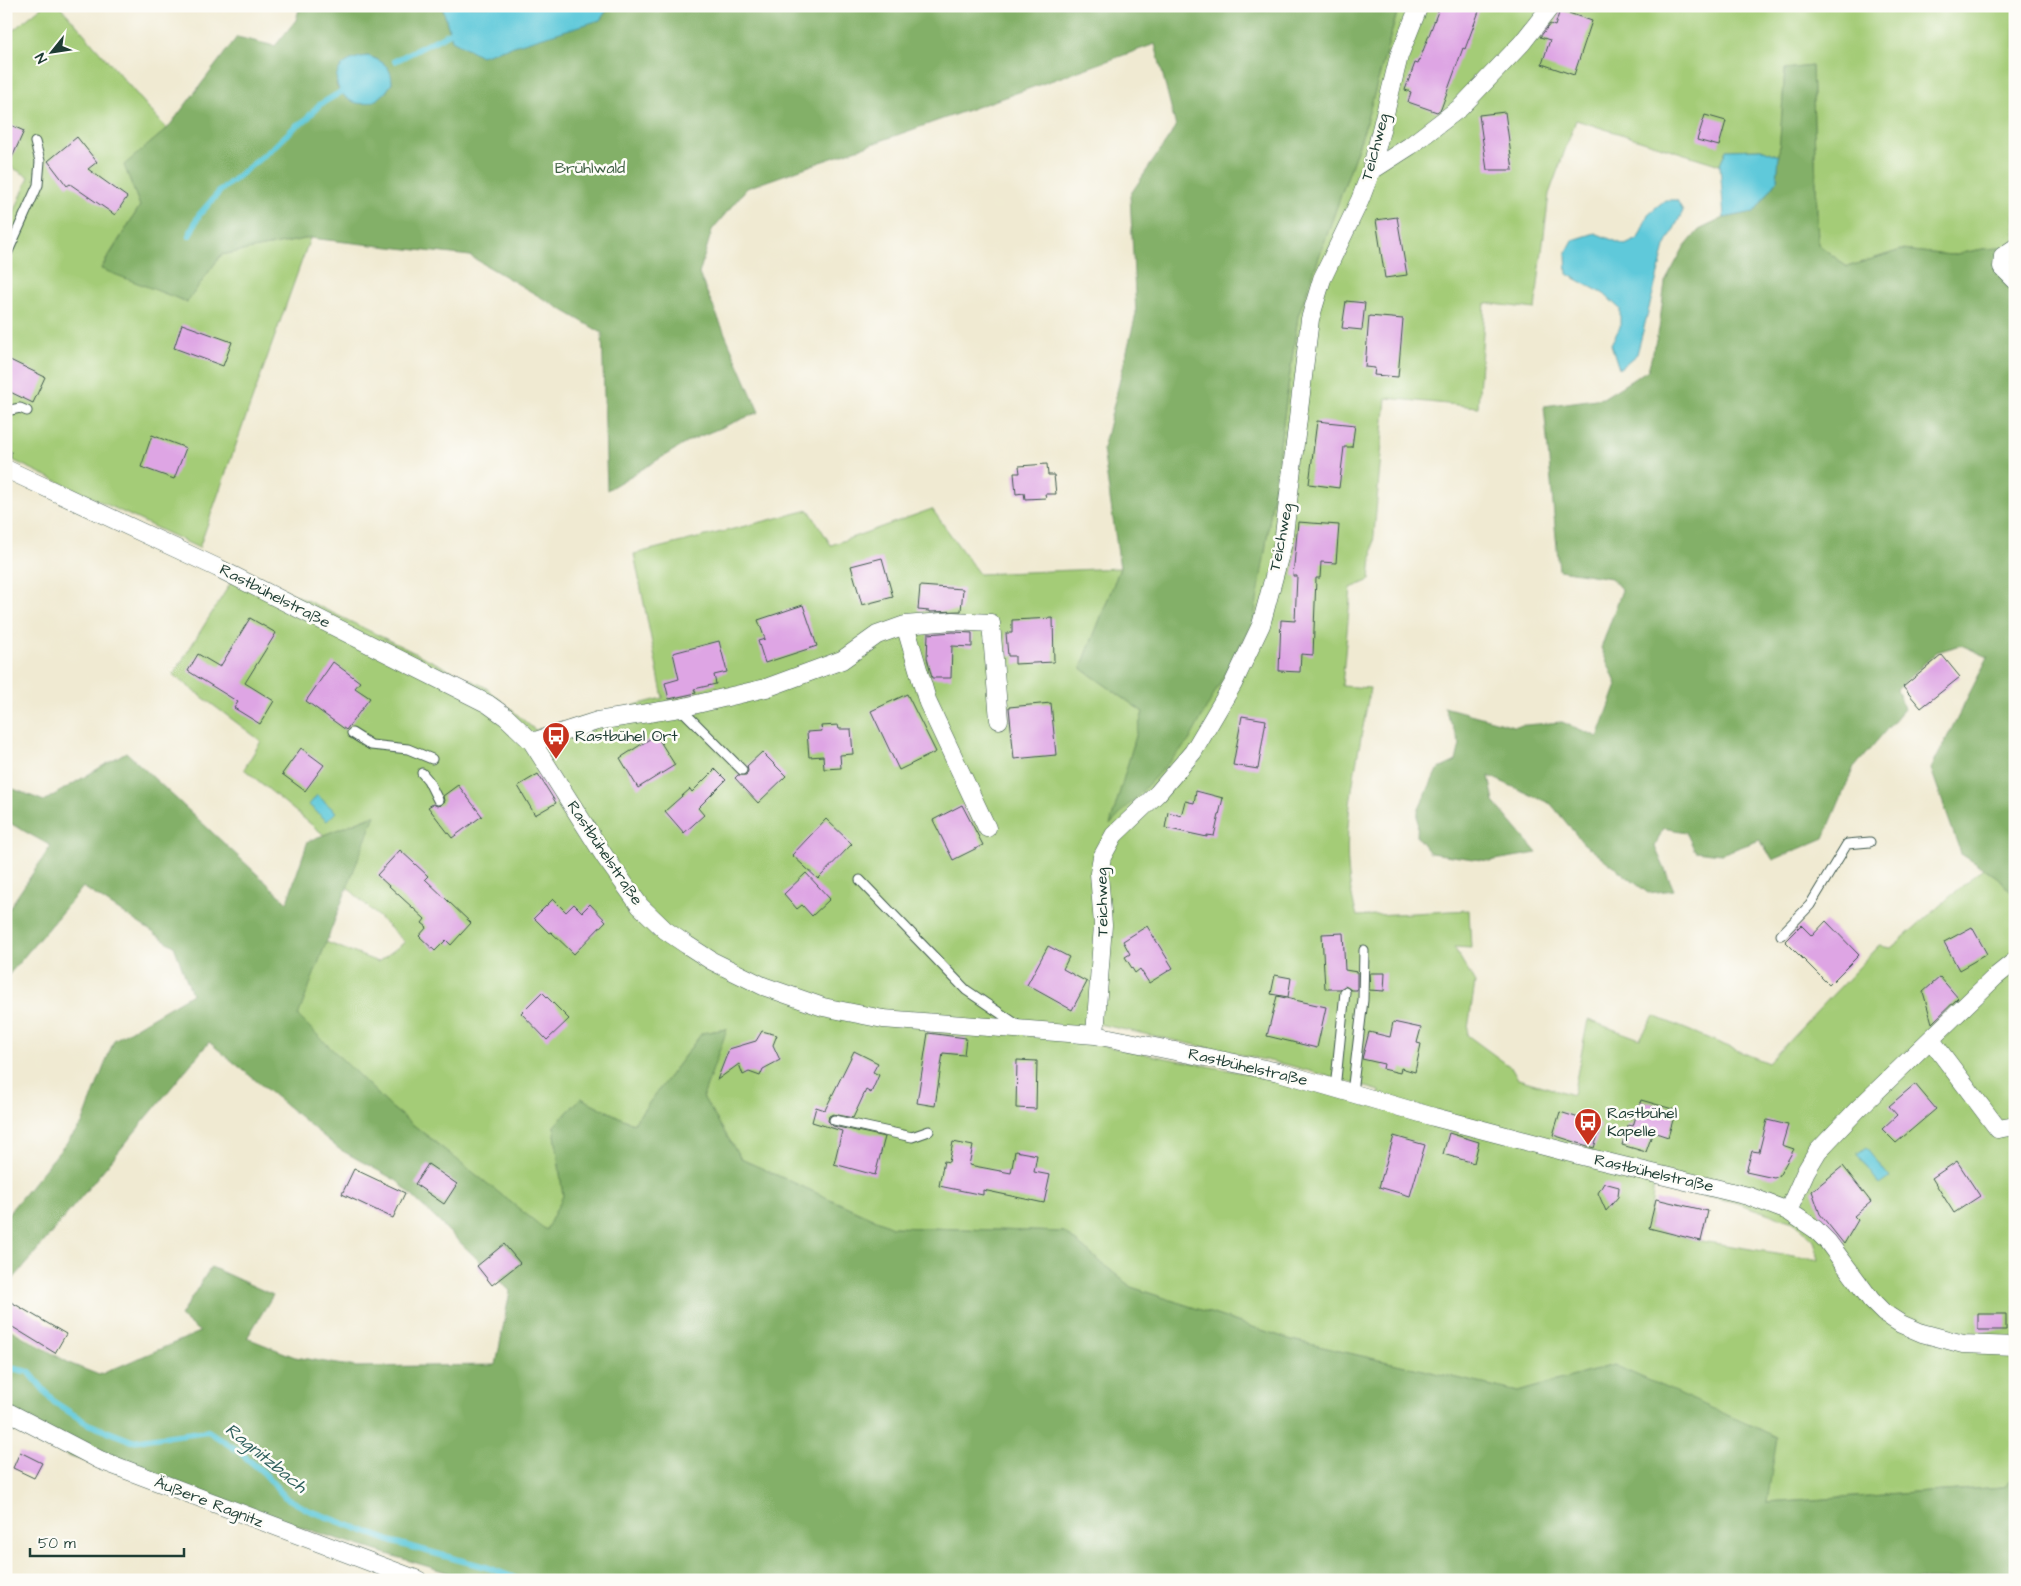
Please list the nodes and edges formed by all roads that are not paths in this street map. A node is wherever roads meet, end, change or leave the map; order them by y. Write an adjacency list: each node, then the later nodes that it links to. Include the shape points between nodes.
1 (1419, 6): 4 (street, Teichweg, via 1399,56)
2 (1551, 6): 4 (street, via 1522,43 1461,107)
3 (35, 142): 6 (lane, via 40,161 38,186)
4 (1371, 171): 28 (street, Teichweg, via 1322,279 1310,319 1283,542 1261,625 1233,684 1193,752 1158,793 1114,835 1102,858 1099,873 1103,925)
5 (2015, 248): 7 (street, via 2003,256 2002,267)
6 (6, 256)
7 (2015, 280)
8 (6, 411): 9 (lane, via 20,408)
9 (26, 411)
10 (6, 469): 15 (street, Rastbühelstraße, via 218,568 488,704)
11 (905, 625): 12 (street, via 877,635 842,660 766,688); 13 (street, via 953,621 990,623); 20 (street, via 928,703)
12 (680, 708): 15 (street, via 597,722); 17 (lane)
13 (999, 720)
14 (352, 732): 16 (lane, via 371,745 408,748)
15 (532, 742): 27 (street, Rastbühelstraße, via 640,906 666,930 712,961 764,986 823,1007 883,1019)
16 (432, 758)
17 (742, 770)
18 (422, 773): 19 (lane)
19 (438, 800)
20 (987, 828)
21 (1870, 842): 23 (lane, via 1847,844 1810,905)
22 (860, 880): 27 (lane, via 966,990)
23 (1781, 935)
24 (1364, 950): 30 (lane, via 1364,1000)
25 (2015, 961): 29 (street)
26 (1345, 992): 30 (lane)
27 (1021, 1028): 28 (street, Rastbühelstraße)
28 (1095, 1035): 30 (street, Rastbühelstraße, via 1279,1072)
29 (1931, 1040): 32 (street, via 1998,1129); 34 (street, via 1818,1151)
30 (1344, 1091): 34 (street, Rastbühelstraße, via 1586,1157 1748,1196)
31 (834, 1120): 33 (lane, via 912,1138)
32 (2015, 1126)
33 (929, 1131)
34 (1788, 1211): 35 (street, Rastbühelstraße, via 1828,1242 1871,1300 1901,1324 1963,1344)
35 (2015, 1346)
36 (6, 1411): 37 (street, Äußere Ragnitz, via 100,1460)
37 (418, 1580)

